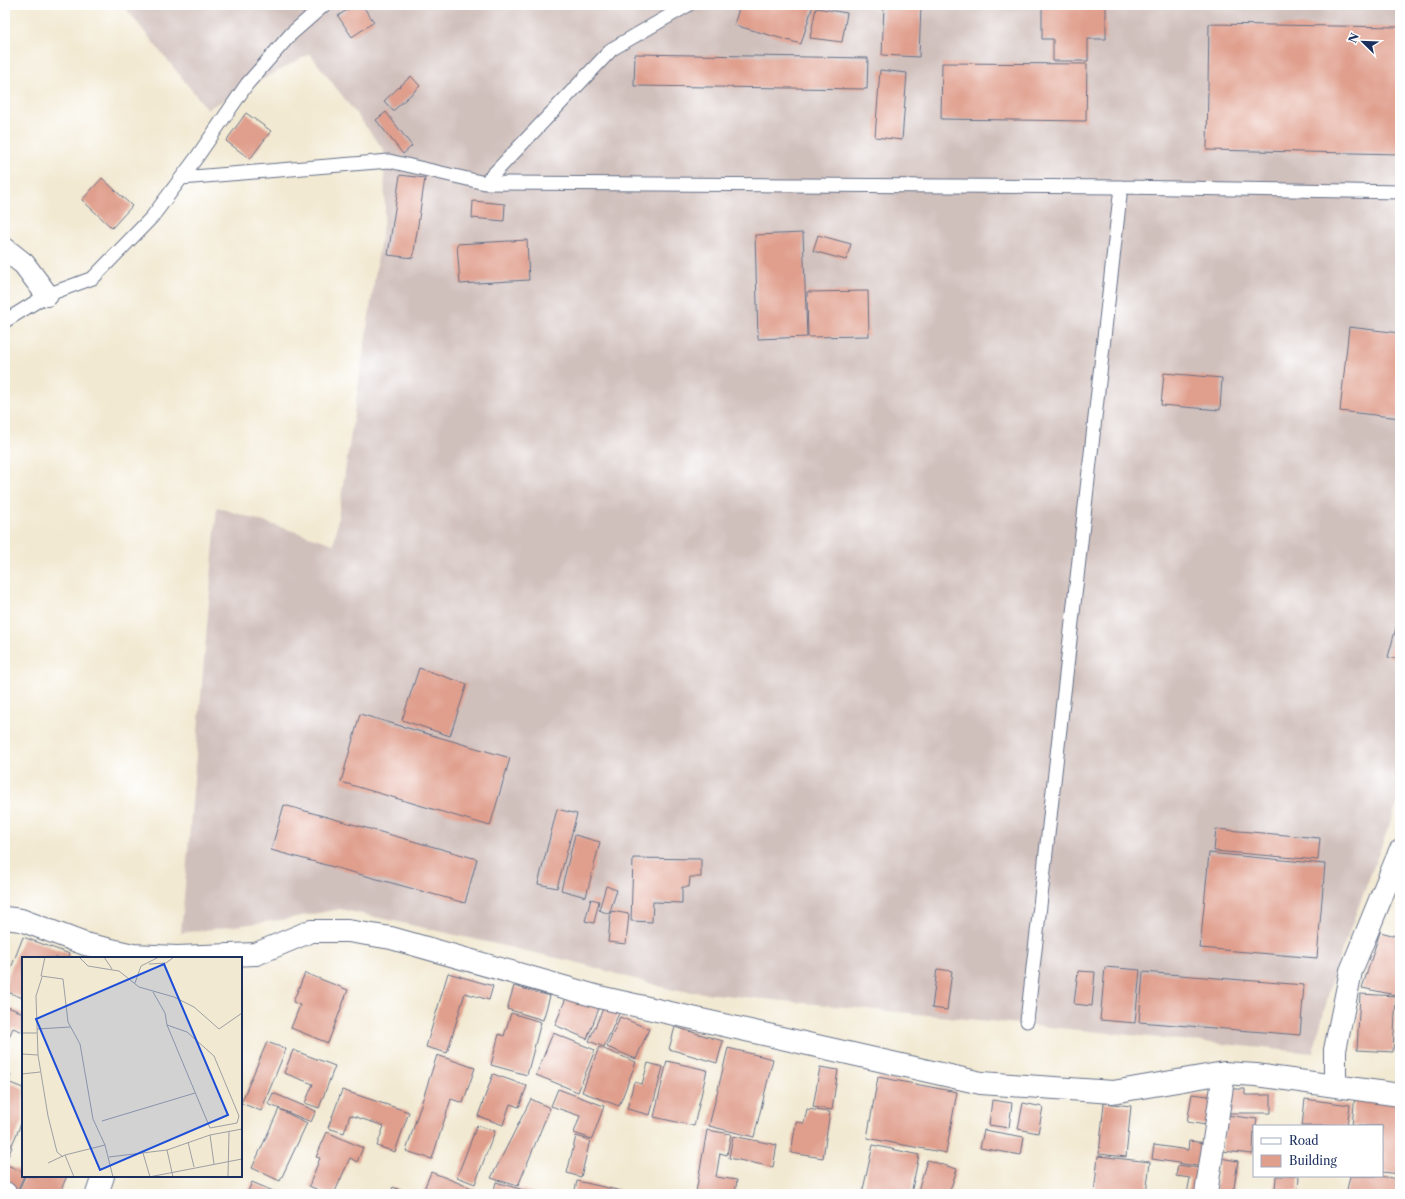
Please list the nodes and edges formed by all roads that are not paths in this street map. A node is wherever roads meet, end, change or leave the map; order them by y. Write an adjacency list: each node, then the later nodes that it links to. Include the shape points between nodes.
1 (324, 5): 3 (lane, via 291,34 247,84)
2 (688, 5): 4 (lane, via 612,49)
3 (181, 178): 4 (lane, via 389,161); 8 (lane, via 152,217 93,278)
4 (485, 183): 5 (lane)
5 (1121, 187): 6 (lane); 14 (lane)
6 (1400, 192)
7 (5, 249): 8 (street, via 24,264)
8 (47, 295): 9 (lane)
9 (5, 321)
10 (1400, 851): 16 (street, via 1351,971 1335,1050)
11 (5, 918): 12 (street, via 21,920 85,944 133,955)
12 (162, 957)
13 (197, 957): 15 (street, via 256,954 311,931 348,931 391,938 599,997 981,1083 1113,1092)
14 (1027, 1021)
15 (1224, 1073): 16 (street); 20 (street)
16 (1335, 1085): 17 (street)
17 (1400, 1095)
18 (103, 1177): 19 (street)
19 (97, 1194)
20 (1206, 1194)

